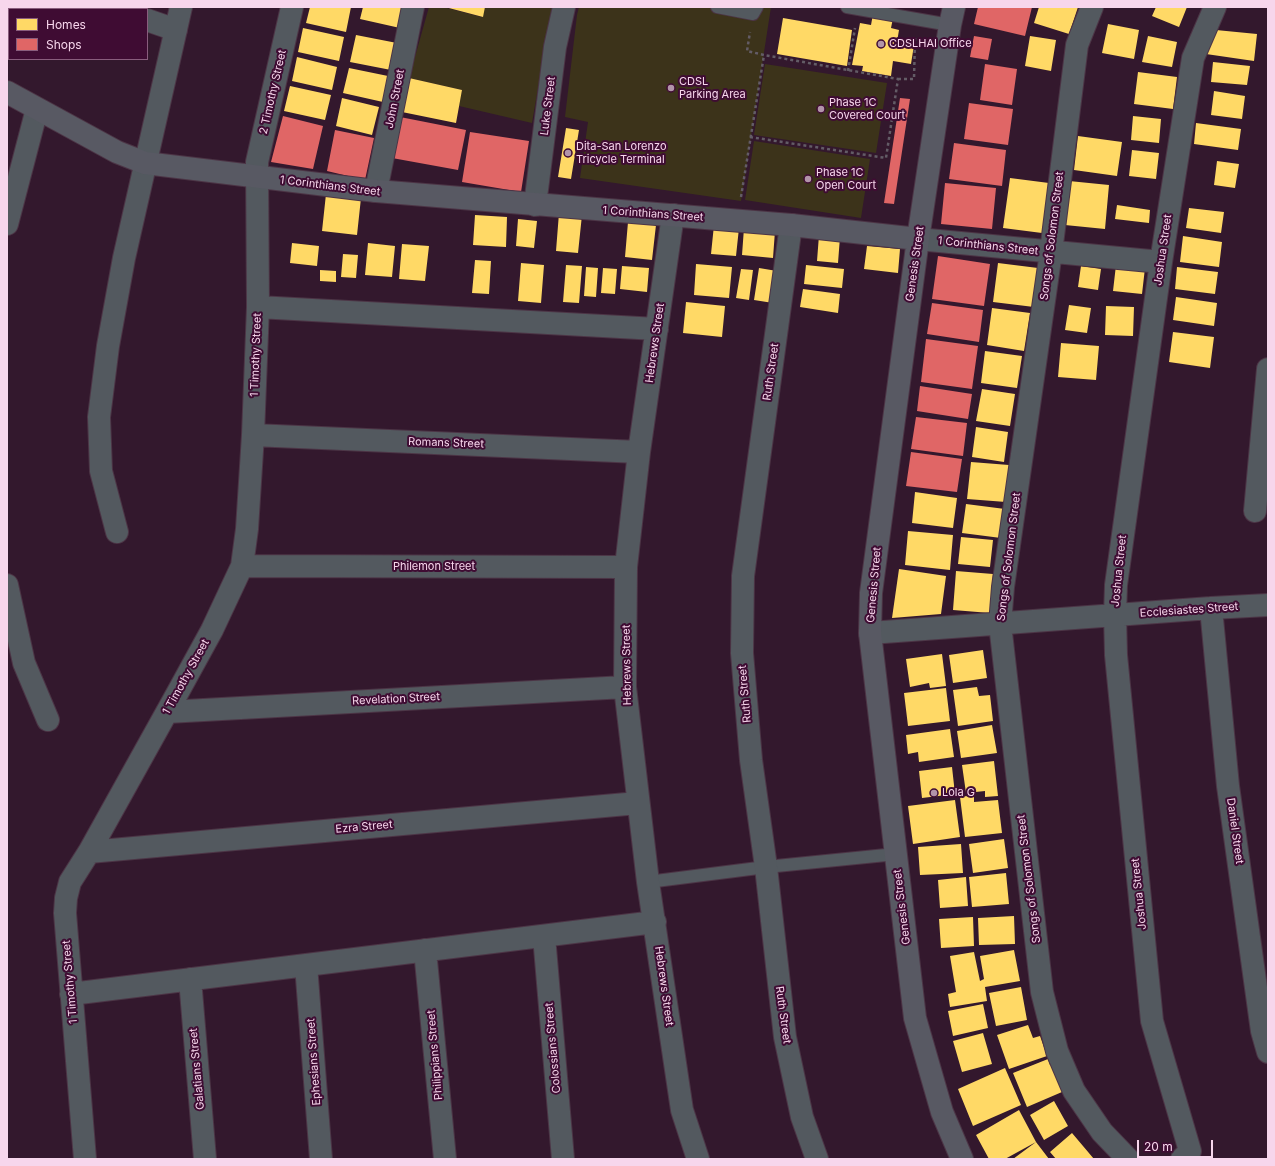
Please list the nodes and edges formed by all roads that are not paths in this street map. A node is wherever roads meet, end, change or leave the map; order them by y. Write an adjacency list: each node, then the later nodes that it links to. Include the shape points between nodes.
1 (181, 7): 12 (street)
2 (292, 7): 16 (street, 2 Timothy Street, via 261,142)
3 (413, 7): 17 (street, John Street)
4 (564, 7): 18 (street, Luke Street, via 555,47)
5 (717, 7): 9 (lane)
6 (1092, 7): 23 (street, Songs of Solomon Street, via 1077,45)
7 (1215, 7): 24 (street, Joshua Street, via 1193,58)
8 (853, 8): 10 (lane, via 916,20)
9 (755, 10)
10 (952, 16): 22 (street, Genesis Street)
11 (148, 20): 12 (street)
12 (176, 30): 15 (street)
13 (7, 92): 14 (street, 1 Corinthians Street)
14 (37, 109): 15 (street, 1 Corinthians Street, via 117,152); 20 (street)
15 (145, 163): 16 (street, 1 Corinthians Street); 32 (street, via 112,324 99,417 101,471)
16 (257, 177): 17 (street, 1 Corinthians Street); 25 (street, 1 Timothy Street)
17 (376, 191): 18 (street, 1 Corinthians Street)
18 (535, 205): 19 (street, 1 Corinthians Street)
19 (673, 215): 21 (street, 1 Corinthians Street); 26 (street, Hebrews Street)
20 (7, 224)
21 (791, 225): 22 (street, 1 Corinthians Street); 47 (street, Ruth Street, via 743,576 742,653 751,760)
22 (918, 238): 23 (street, 1 Corinthians Street); 40 (street, Genesis Street, via 871,593)
23 (1051, 252): 24 (street, 1 Corinthians Street); 39 (street, Songs of Solomon Street, via 1003,587)
24 (1161, 262): 38 (street, Joshua Street, via 1116,585)
25 (258, 307): 26 (street); 28 (street, 1 Timothy Street)
26 (657, 329): 29 (street, Hebrews Street)
27 (1268, 369): 30 (street)
28 (253, 435): 29 (street, Romans Street); 33 (street, 1 Timothy Street)
29 (639, 452): 34 (street, Hebrews Street)
30 (1264, 454): 31 (street)
31 (1255, 511)
32 (117, 532)
33 (242, 566): 34 (street, Philemon Street); 42 (street, 1 Timothy Street, via 212,630)
34 (626, 567): 41 (street, Hebrews Street)
35 (7, 585): 43 (street, via 24,663)
36 (1268, 605): 37 (street, Ecclesiastes Street)
37 (1211, 608): 38 (street, Ecclesiastes Street); 55 (street, Daniel Street, via 1228,786 1262,1031)
38 (1115, 615): 39 (street, Ecclesiastes Street); 65 (street, Joshua Street, via 1117,663 1152,1021 1190,1150)
39 (1000, 624): 40 (street, Ecclesiastes Street); 64 (street, Songs of Solomon Street, via 1042,992 1057,1051 1074,1091 1102,1132)
40 (870, 633): 46 (street, Genesis Street)
41 (625, 687): 42 (street, Revelation Street); 44 (street, Hebrews Street)
42 (167, 712): 45 (street, 1 Timothy Street)
43 (48, 720)
44 (638, 803): 45 (street, Ezra Street); 48 (street, Hebrews Street)
45 (89, 852): 54 (street, 1 Timothy Street, via 70,882 66,898)
46 (896, 854): 47 (lane); 63 (street, Genesis Street, via 915,1018 942,1112)
47 (766, 867): 48 (lane); 62 (street, Ruth Street, via 785,1037 802,1117)
48 (648, 882): 49 (street, Hebrews Street)
49 (655, 922): 50 (street); 61 (street, Hebrews Street, via 682,1110)
50 (544, 936): 51 (street); 60 (street, Colossians Street)
51 (425, 950): 52 (street); 59 (street, Philippians Street)
52 (306, 965): 53 (street); 58 (street, Ephesians Street)
53 (190, 979): 54 (street); 57 (street, Galatians Street)
54 (71, 994): 56 (street, 1 Timothy Street)
55 (1268, 1052)
56 (85, 1159)
57 (205, 1159)
58 (321, 1159)
59 (445, 1159)
60 (563, 1159)
61 (698, 1159)
62 (817, 1159)
63 (962, 1159)
64 (1128, 1159)
65 (1182, 1159)

